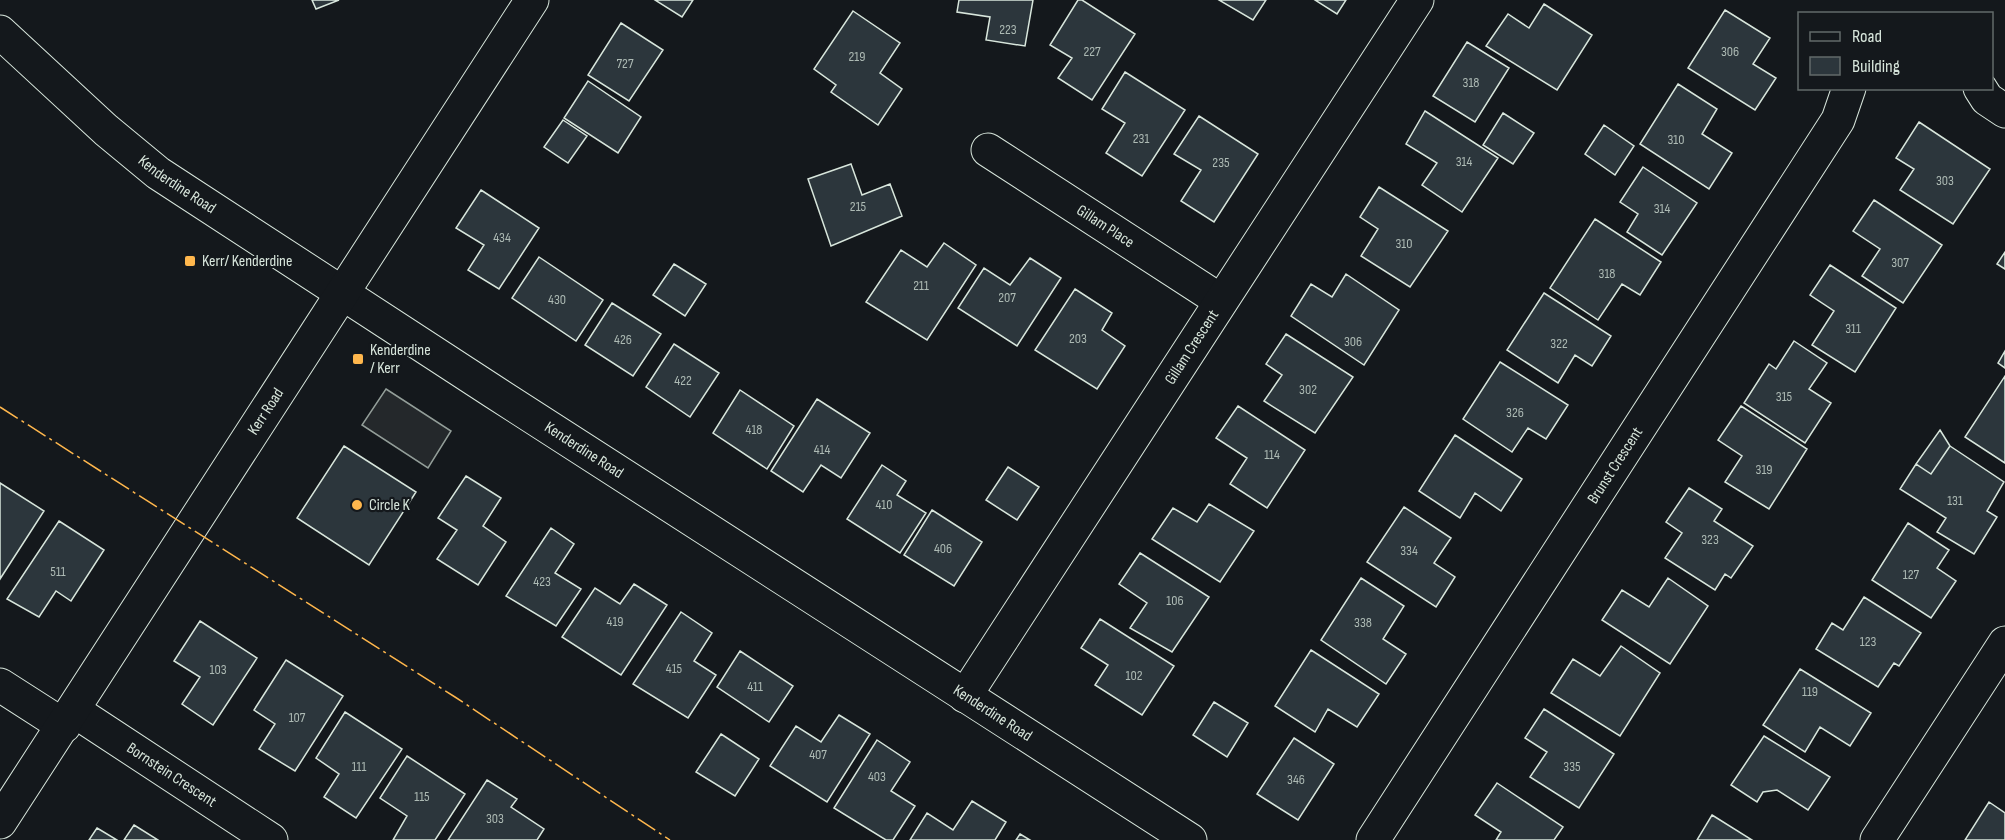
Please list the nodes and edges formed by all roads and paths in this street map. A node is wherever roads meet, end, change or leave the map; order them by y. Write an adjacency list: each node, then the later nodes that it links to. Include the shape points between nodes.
1 (532, 0): 8 (street, Kerr Road)
2 (1417, 0): 9 (street, Gillam Crescent)
3 (0, 32): 8 (street, Kenderdine Road, via 158,173)
4 (1849, 90): 17 (street, Brunst Crescent, via 1838,120)
5 (1981, 90): 6 (street)
6 (2005, 111)
7 (988, 150): 9 (street, Gillam Place)
8 (342, 292): 12 (street, Kenderdine Road); 13 (street, Kerr Road)
9 (1221, 301): 12 (street, Gillam Crescent)
10 (2005, 643): 18 (street)
11 (0, 685): 13 (street, Bornstein Crescent)
12 (965, 696): 16 (street, Kenderdine Road)
13 (68, 718): 14 (street, Kerr Road); 15 (street, Bornstein Crescent)
14 (0, 822)
15 (271, 840)
16 (1190, 840)
17 (1373, 840)
18 (1877, 840)

